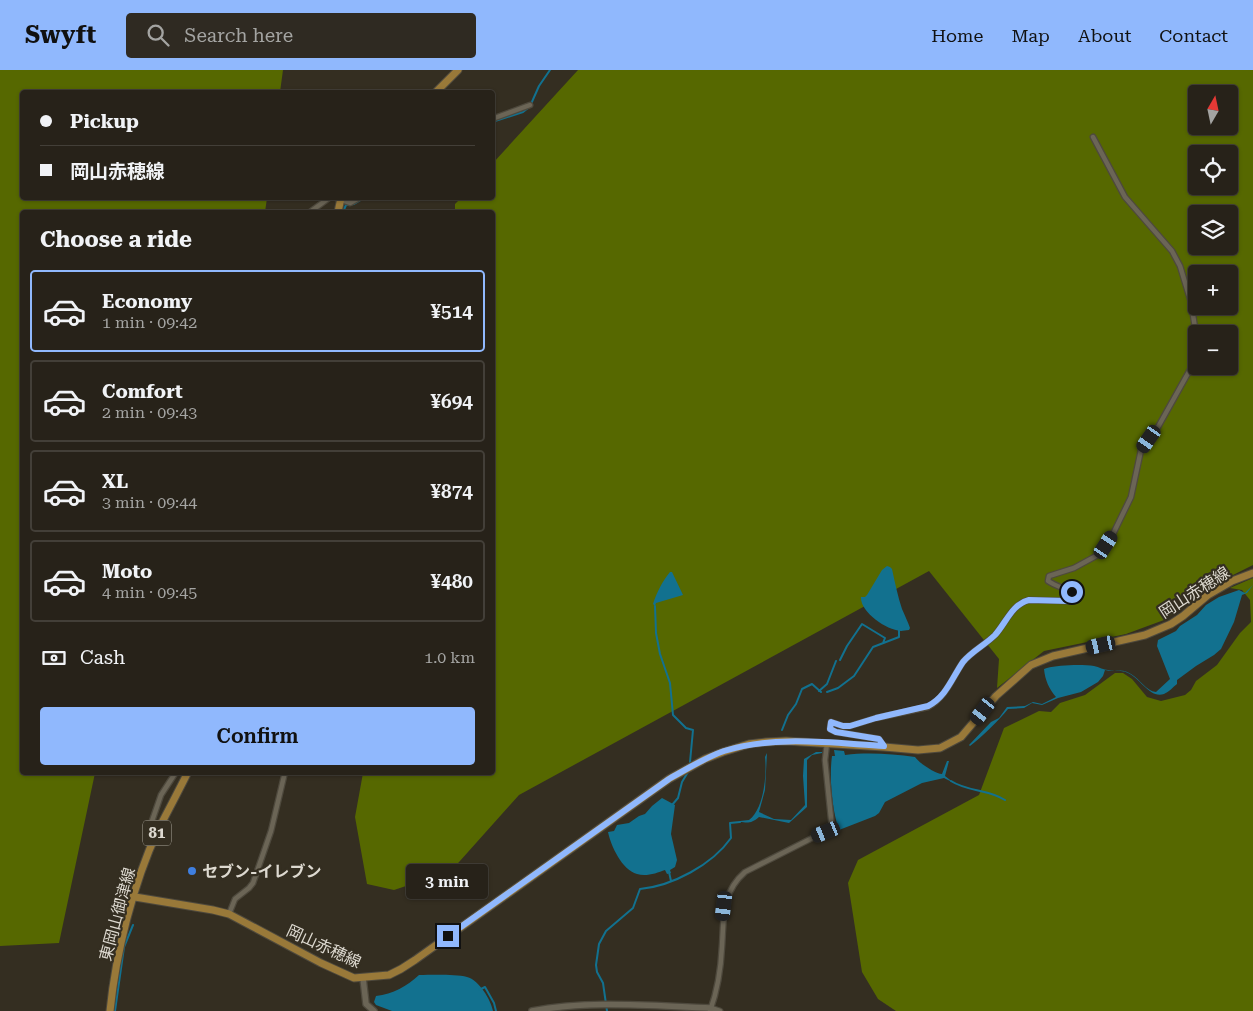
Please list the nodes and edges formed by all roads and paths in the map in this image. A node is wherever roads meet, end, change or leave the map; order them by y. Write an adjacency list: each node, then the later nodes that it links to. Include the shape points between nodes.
1 (458, 70): 2 (main road)
2 (441, 90)
3 (530, 105): 4 (street)
4 (495, 118)
5 (1093, 137): 10 (street, via 1125,197 1172,251 1191,302)
6 (326, 200): 9 (street)
7 (343, 200): 8 (street, via 350,203)
8 (355, 200)
9 (313, 210)
10 (1195, 325)
11 (1188, 373): 14 (street, via 1141,450 1131,497 1106,545 1096,556 1074,568 1049,576 1048,582 1075,593 1074,600 1029,600 1020,604 995,634 970,654 935,703 850,726 831,722 830,729 836,732 879,739)
12 (1253, 573): 14 (main road, 岡山赤穂線, via 1208,595 1183,616 1159,630 1053,656 1031,665 996,696 961,737 950,744 930,750)
13 (827, 743): 14 (main road, 岡山赤穂線); 21 (main road, 岡山赤穂線, via 786,741 749,744 705,759 669,779 401,969 389,975); 22 (street, via 825,760 832,828 740,876 724,906 722,947)
14 (884, 746)
15 (174, 775): 18 (street, via 161,795 152,821)
16 (186, 775): 18 (main road, 東岡山御津線 / 81)
17 (284, 775): 20 (street, via 271,831 253,883 235,899)
18 (158, 831): 19 (main road, 東岡山御津線 / 81)
19 (135, 897): 20 (main road, 岡山赤穂線); 23 (main road, 東岡山御津線 / 81, via 119,955)
20 (228, 914): 21 (main road, 岡山赤穂線, via 346,975)
21 (363, 978): 24 (street, via 366,1004)
22 (710, 1010): 25 (street, via 606,1005); 26 (street)
23 (110, 1011)
24 (374, 1011)
25 (532, 1011)
26 (720, 1011)

